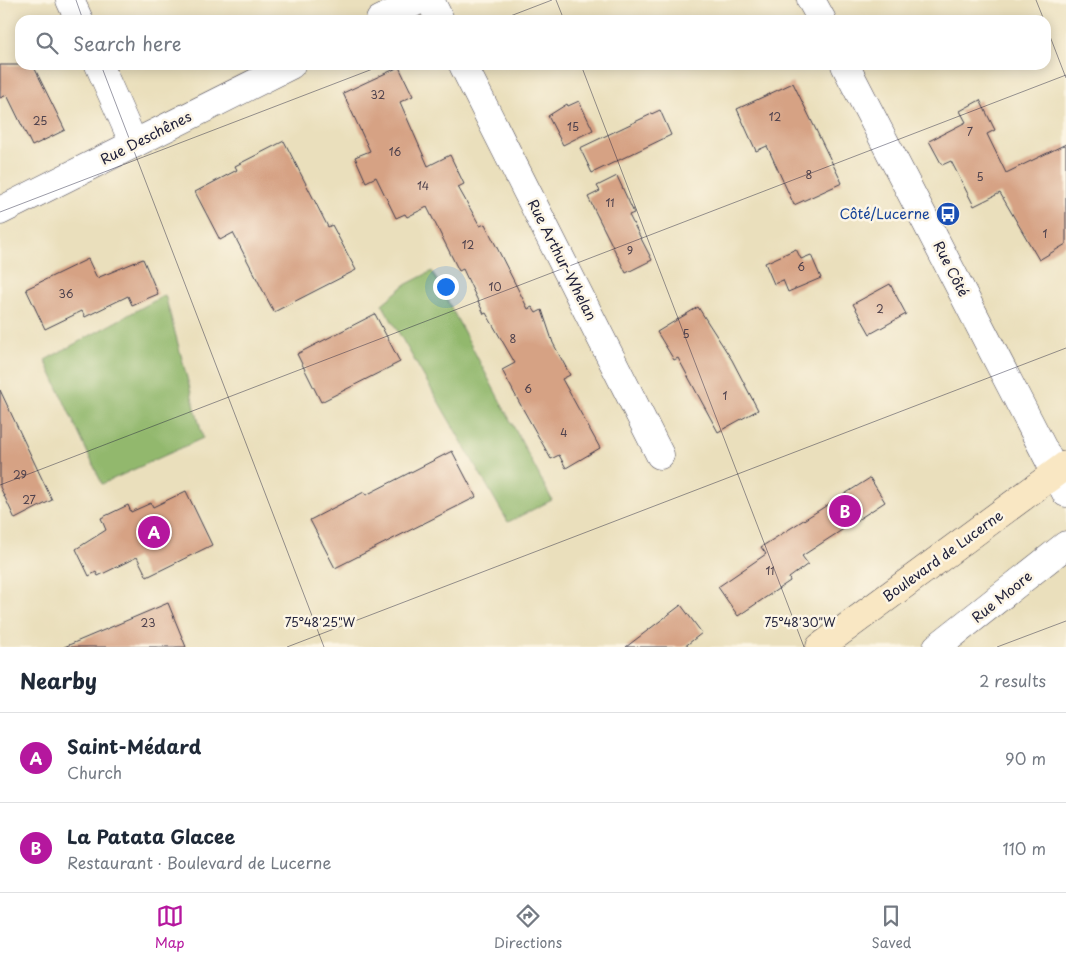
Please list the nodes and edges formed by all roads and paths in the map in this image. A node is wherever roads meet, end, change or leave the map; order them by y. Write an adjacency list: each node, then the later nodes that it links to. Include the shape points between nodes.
1 (70, 0): 5 (street)
2 (419, 0): 6 (street)
3 (430, 0): 7 (street)
4 (812, 0): 8 (street)
5 (77, 15)
6 (390, 15)
7 (438, 15)
8 (820, 15)
9 (101, 70): 13 (street)
10 (281, 70): 13 (street, Rue Deschênes)
11 (466, 70): 15 (street, Rue Arthur-Whelan)
12 (848, 70): 16 (street, Rue Côté)
13 (134, 144): 14 (street, Rue Deschênes)
14 (0, 211)
15 (660, 455)
16 (1063, 477): 18 (main road, Boulevard de Lucerne)
17 (1066, 545): 19 (street, Rue Moore)
18 (820, 647)
19 (937, 647)

